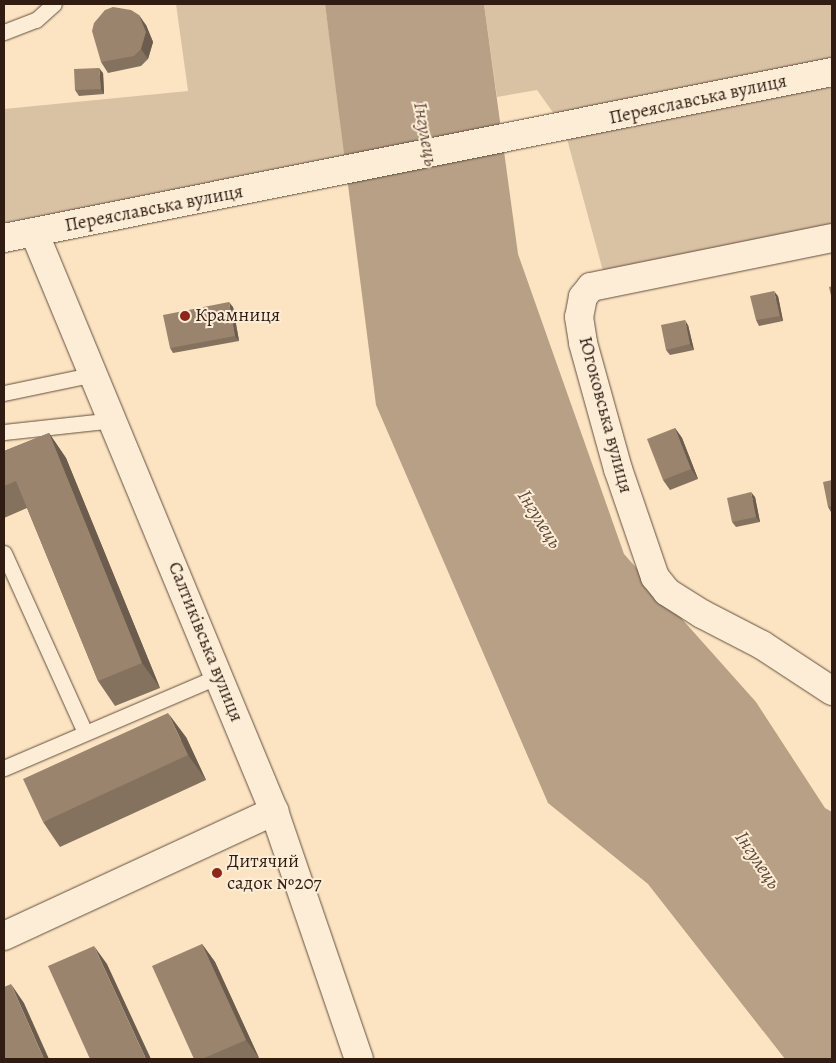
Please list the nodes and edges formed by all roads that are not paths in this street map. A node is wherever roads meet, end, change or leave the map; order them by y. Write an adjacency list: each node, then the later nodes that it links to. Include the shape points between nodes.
1 (54, 4): 2 (lane, via 36,20)
2 (4, 32)
3 (832, 72): 4 (street, Переяславська вулиця)
4 (34, 232): 5 (street, Переяславська вулиця); 7 (street, Салтиківська вулиця)
5 (4, 238)
6 (832, 238): 13 (street, Югоковська вулиця, via 590,287 582,298 579,317 583,343 618,469 655,577 667,592 762,645)
7 (95, 374): 8 (lane); 9 (street, Салтиківська вулиця)
8 (4, 393)
9 (114, 420): 10 (lane); 12 (street, Салтиківська вулиця)
10 (4, 432)
11 (4, 553): 14 (lane)
12 (219, 676): 14 (lane); 16 (street, Салтиківська вулиця)
13 (832, 691)
14 (84, 732): 15 (lane)
15 (4, 768)
16 (274, 811): 17 (street); 18 (street, Салтиківська вулиця)
17 (4, 936)
18 (359, 1059)

